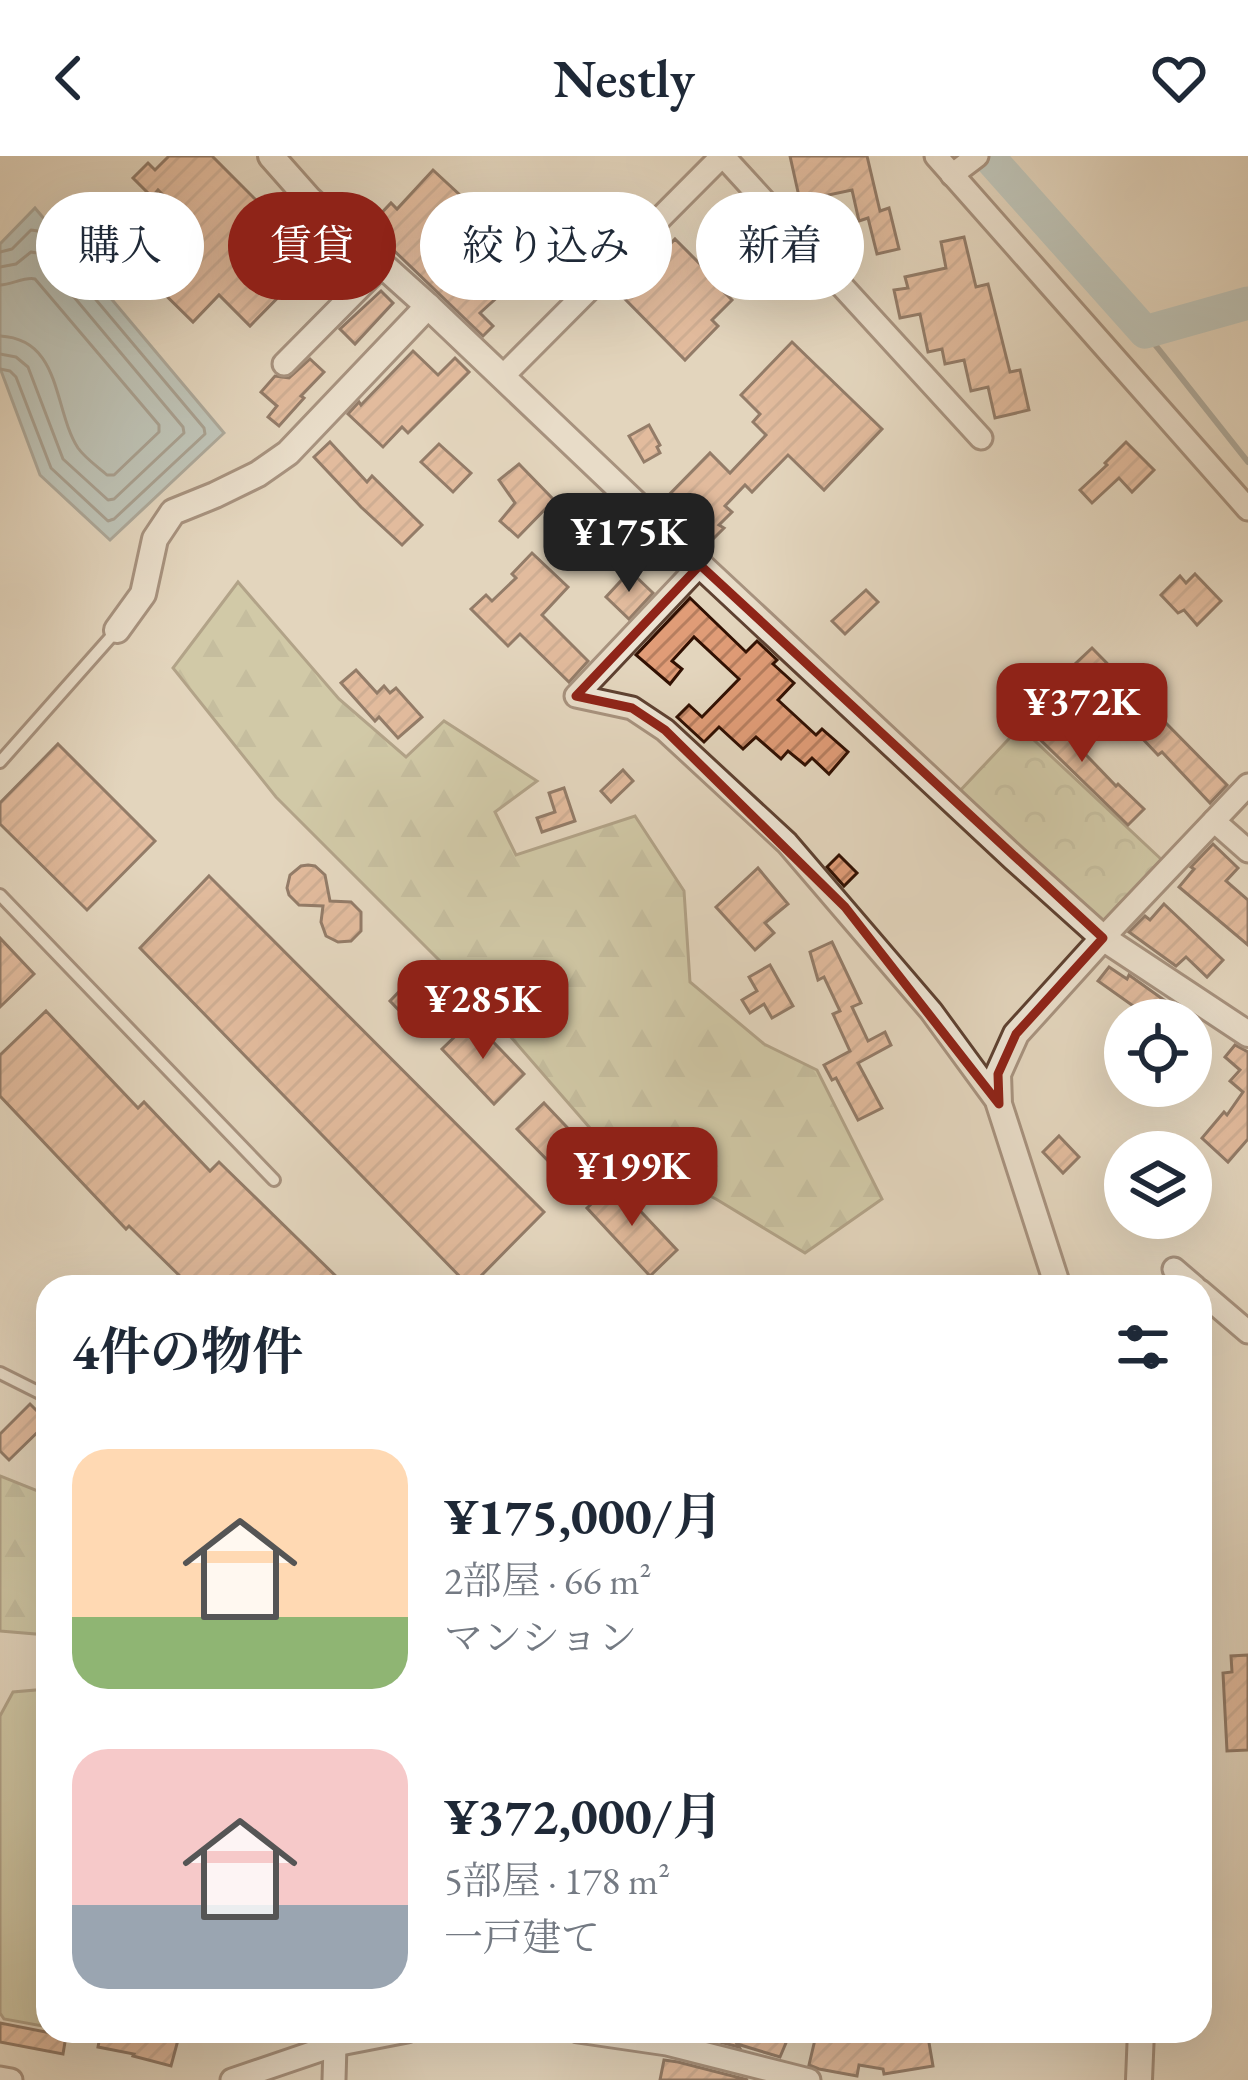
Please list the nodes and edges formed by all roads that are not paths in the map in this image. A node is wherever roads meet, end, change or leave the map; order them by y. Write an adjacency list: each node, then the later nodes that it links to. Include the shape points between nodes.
1 (271, 156): 6 (street)
2 (722, 156): 11 (street); 12 (street)
3 (936, 156): 5 (street)
4 (977, 156): 5 (street)
5 (952, 175): 13 (street)
6 (303, 192)
7 (396, 276): 9 (street)
8 (347, 300): 10 (street)
9 (428, 306): 11 (street); 15 (street, via 288,453 172,512 155,538 143,594)
10 (284, 364)
11 (502, 376): 14 (street)
12 (981, 438)
13 (1248, 509)
14 (700, 565): 21 (street); 23 (street, via 576,696 632,708 665,730 787,843)
15 (117, 630): 16 (lane)
16 (0, 762)
17 (1248, 785): 18 (street)
18 (1214, 821): 19 (street); 21 (street)
19 (1248, 851)
20 (0, 896): 24 (lane)
21 (1103, 938): 22 (street); 23 (street, via 1016,1034 998,1074)
22 (1248, 1034)
23 (999, 1104): 26 (street)
24 (274, 1180)
25 (1174, 1269): 27 (street)
26 (1054, 1275)
27 (1181, 1275)
28 (1212, 1301): 29 (street)
29 (1248, 1332)
30 (0, 1373): 31 (lane)
31 (36, 1391)
32 (345, 2043): 35 (street)
33 (660, 2043): 40 (street)
34 (1141, 2043): 41 (street)
35 (335, 2045): 38 (street); 39 (street)
36 (0, 2078): 37 (street)
37 (11, 2080)
38 (232, 2080)
39 (334, 2080)
40 (808, 2080)
41 (1139, 2080)

